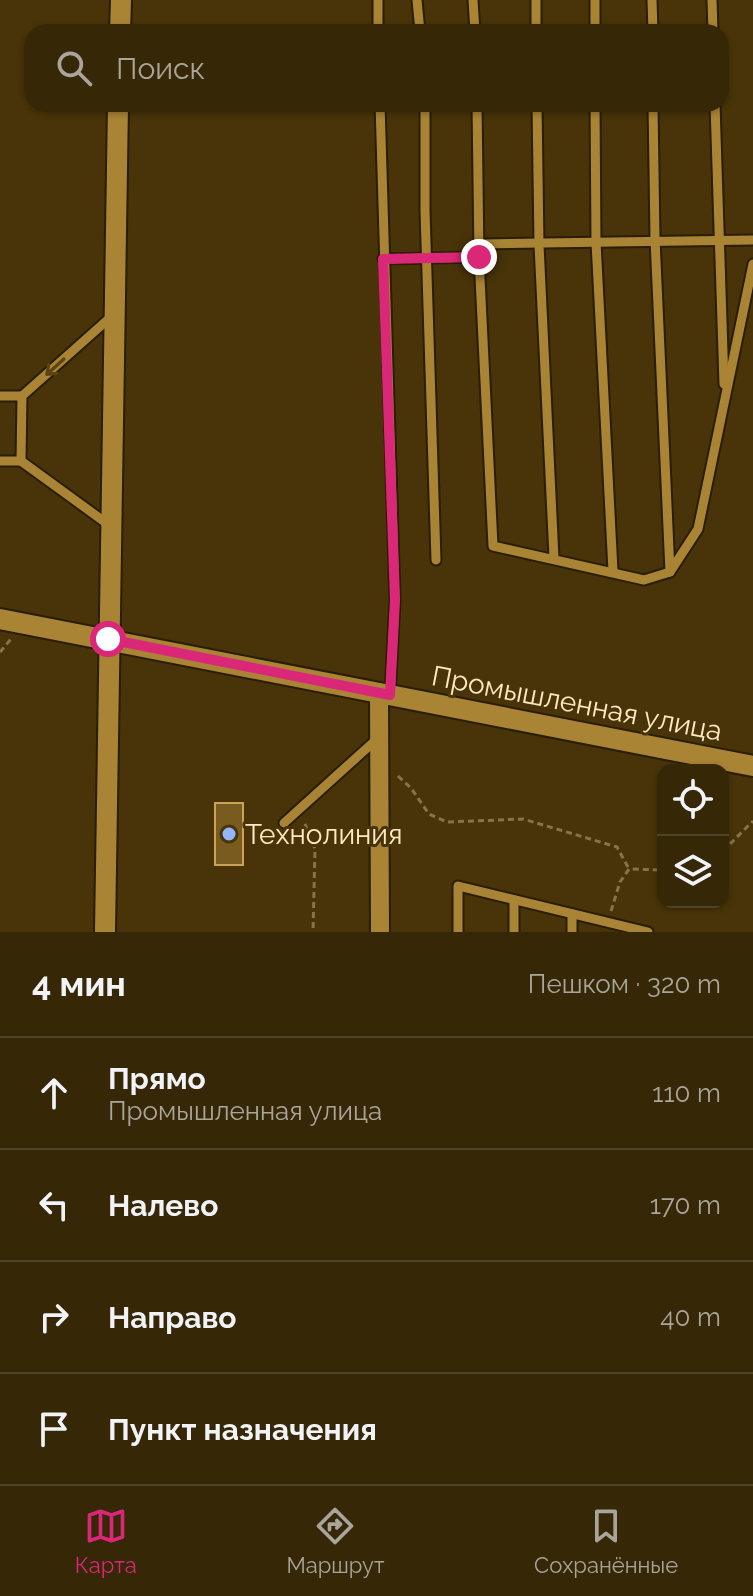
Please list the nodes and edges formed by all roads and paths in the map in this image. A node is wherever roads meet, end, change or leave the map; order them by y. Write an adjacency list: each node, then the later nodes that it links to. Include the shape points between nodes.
1 (121, 0): 9 (street)
2 (378, 0): 10 (lane)
3 (417, 0): 11 (lane)
4 (473, 0): 12 (lane)
5 (536, 0): 13 (lane)
6 (595, 0): 14 (lane)
7 (652, 0): 15 (lane)
8 (712, 0): 16 (lane)
9 (120, 24)
10 (378, 24)
11 (419, 24)
12 (474, 24)
13 (536, 24)
14 (595, 24)
15 (653, 24)
16 (713, 24)
17 (118, 112): 35 (street)
18 (380, 112): 33 (lane)
19 (425, 112): 31 (lane)
20 (477, 112): 29 (lane)
21 (537, 112): 30 (lane)
22 (595, 112): 28 (lane)
23 (653, 112): 25 (lane)
24 (715, 112): 27 (lane)
25 (655, 239): 27 (lane); 28 (lane); 45 (lane)
26 (753, 240): 27 (lane)
27 (720, 241): 38 (lane)
28 (596, 242): 30 (lane); 44 (lane)
29 (482, 244): 30 (lane); 32 (lane)
30 (539, 245): 42 (lane)
31 (428, 257): 32 (lane); 33 (lane); 43 (lane)
32 (479, 257): 42 (lane, via 493,546)
33 (383, 259): 48 (lane, via 395,600)
34 (753, 264): 38 (lane)
35 (113, 315): 37 (lane, one-way to 37); 41 (street)
36 (0, 396): 37 (lane)
37 (22, 396): 40 (lane)
38 (725, 400): 45 (lane, via 698,529)
39 (0, 461): 40 (lane)
40 (21, 461): 41 (lane)
41 (110, 526): 47 (street)
42 (554, 558): 44 (lane)
43 (436, 560)
44 (613, 571): 45 (lane, via 644,580)
45 (670, 572)
46 (0, 619): 47 (street, Промышленная улица)
47 (108, 639): 48 (street, Промышленная улица); 62 (street)
48 (385, 694): 49 (street); 51 (street, Промышленная улица)
49 (379, 736): 50 (street); 52 (lane)
50 (380, 766): 56 (path, via 411,788 429,814 447,822 523,819 617,847); 64 (street)
51 (753, 766)
52 (300, 809): 54 (lane); 63 (path, via 315,849)
53 (753, 821): 55 (path)
54 (284, 823)
55 (729, 845)
56 (629, 869): 57 (path); 60 (path)
57 (657, 870)
58 (514, 900): 59 (lane); 65 (lane, via 458,886); 66 (lane)
59 (572, 914): 60 (lane); 67 (lane)
60 (608, 922): 61 (lane)
61 (628, 930): 68 (lane)
62 (105, 932)
63 (313, 932)
64 (380, 932)
65 (458, 932)
66 (514, 932)
67 (572, 932)
68 (648, 932)

